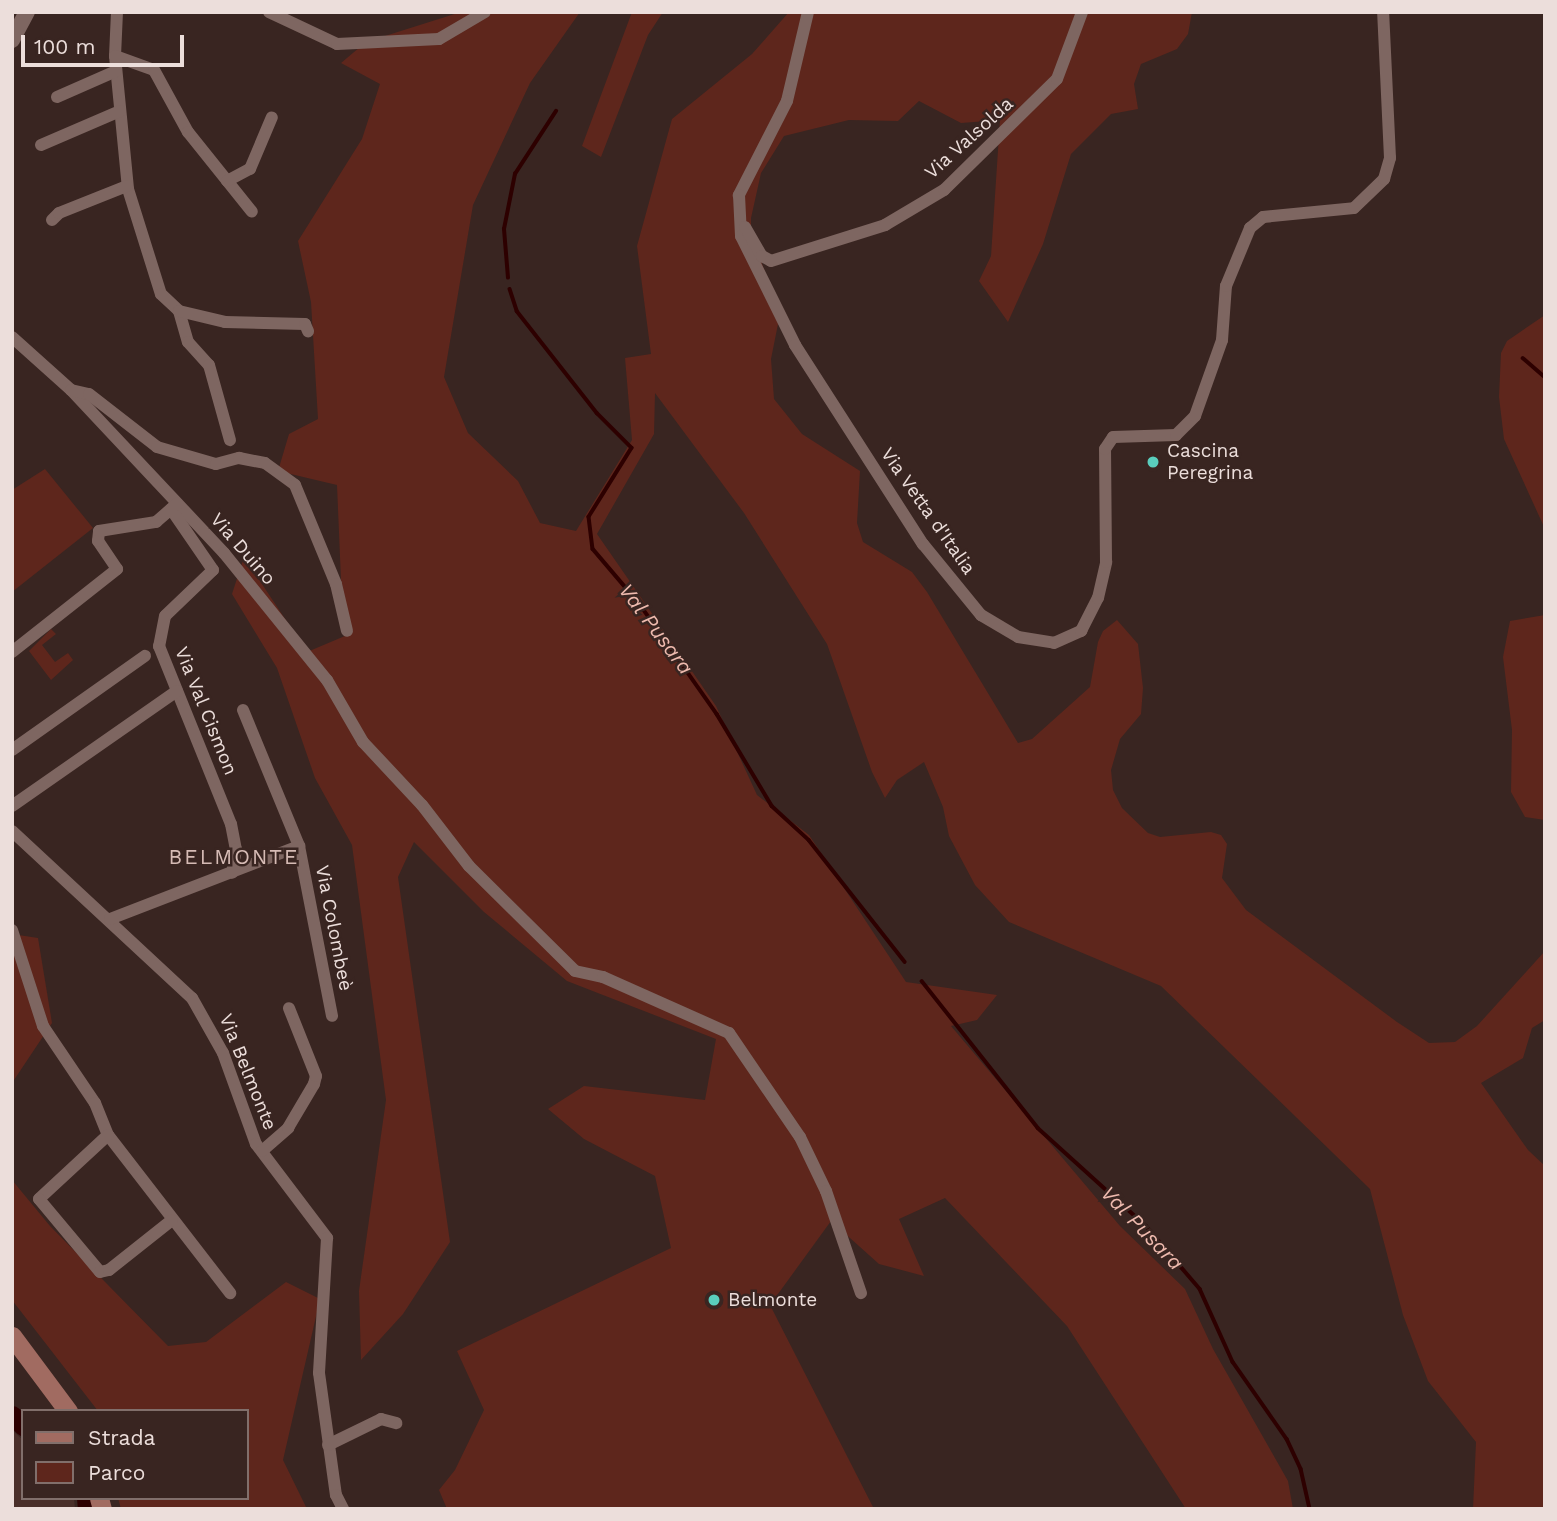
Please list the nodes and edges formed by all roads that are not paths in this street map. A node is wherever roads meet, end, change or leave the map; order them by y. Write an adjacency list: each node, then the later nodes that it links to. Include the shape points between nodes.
1 (27, 12): 8 (street)
2 (117, 12): 9 (street)
3 (269, 12): 4 (street, via 337,44 386,44 439,39)
4 (485, 12)
5 (808, 12): 18 (street, via 787,101 739,195)
6 (1082, 12): 18 (street, Via Valsolda, via 1056,79 1030,108 944,190 885,225 771,261 762,256)
7 (1383, 12): 18 (street, Via Vetta d'Italia, via 1390,158 1384,179 1354,208 1263,217 1250,228 1226,286 1222,340 1195,416 1176,435 1112,437 1105,449 1103,576 1091,616 1081,631 1067,639 1054,643 1018,637 981,615 923,544 795,345 741,236)
8 (12, 40)
9 (115, 55): 10 (street); 15 (street, via 154,70 188,132)
10 (117, 71): 11 (street); 12 (street)
11 (57, 97)
12 (120, 111): 14 (street); 16 (street)
13 (272, 117): 15 (street, via 250,169)
14 (41, 145)
15 (227, 181): 17 (street)
16 (127, 186): 19 (street); 20 (street, via 161,294)
17 (252, 212)
18 (737, 213)
19 (52, 220)
20 (179, 311): 21 (street, via 225,322 305,324); 24 (street, via 188,342 209,365)
21 (308, 331)
22 (16, 335): 23 (street, Via Duino)
23 (71, 390): 25 (street, Via Duino); 26 (street, via 89,394 157,447 216,464 239,458 265,463 295,485 336,584)
24 (230, 440)
25 (174, 506): 27 (street, via 156,523 99,531 98,541 117,569); 29 (street, Via Val Cismon, via 213,570 165,617 159,636); 44 (street, Via Duino, via 223,553 327,680 363,742 422,805 469,866 575,971 603,977 729,1034 800,1137 826,1191)
26 (347, 631)
27 (12, 652)
28 (145, 656): 31 (street)
29 (177, 691): 32 (street); 35 (street, Via Val Cismon, via 231,824 236,849)
30 (243, 710): 34 (street, Via Colombeè)
31 (12, 750)
32 (12, 806)
33 (14, 837): 36 (street, Via Belmonte)
34 (299, 846): 35 (street, Via Colombeè); 39 (street, Via Colombeè)
35 (232, 873): 36 (street, Via Colombeè)
36 (110, 919): 41 (street, Via Belmonte, via 172,976 207,1019)
37 (12, 930): 40 (street, via 43,1026 95,1103)
38 (289, 1008): 41 (street, via 316,1076 288,1128)
39 (332, 1016)
40 (108, 1135): 42 (street); 42 (street, via 39,1199 100,1272 109,1270)
41 (262, 1151): 48 (street, Via Belmonte, via 327,1238 319,1373)
42 (172, 1220): 43 (street)
43 (230, 1293)
44 (861, 1293)
45 (12, 1336): 46 (main road)
46 (67, 1409)
47 (396, 1423): 48 (street, via 381,1419)
48 (328, 1445): 49 (street, Via Belmonte)
49 (343, 1509)

